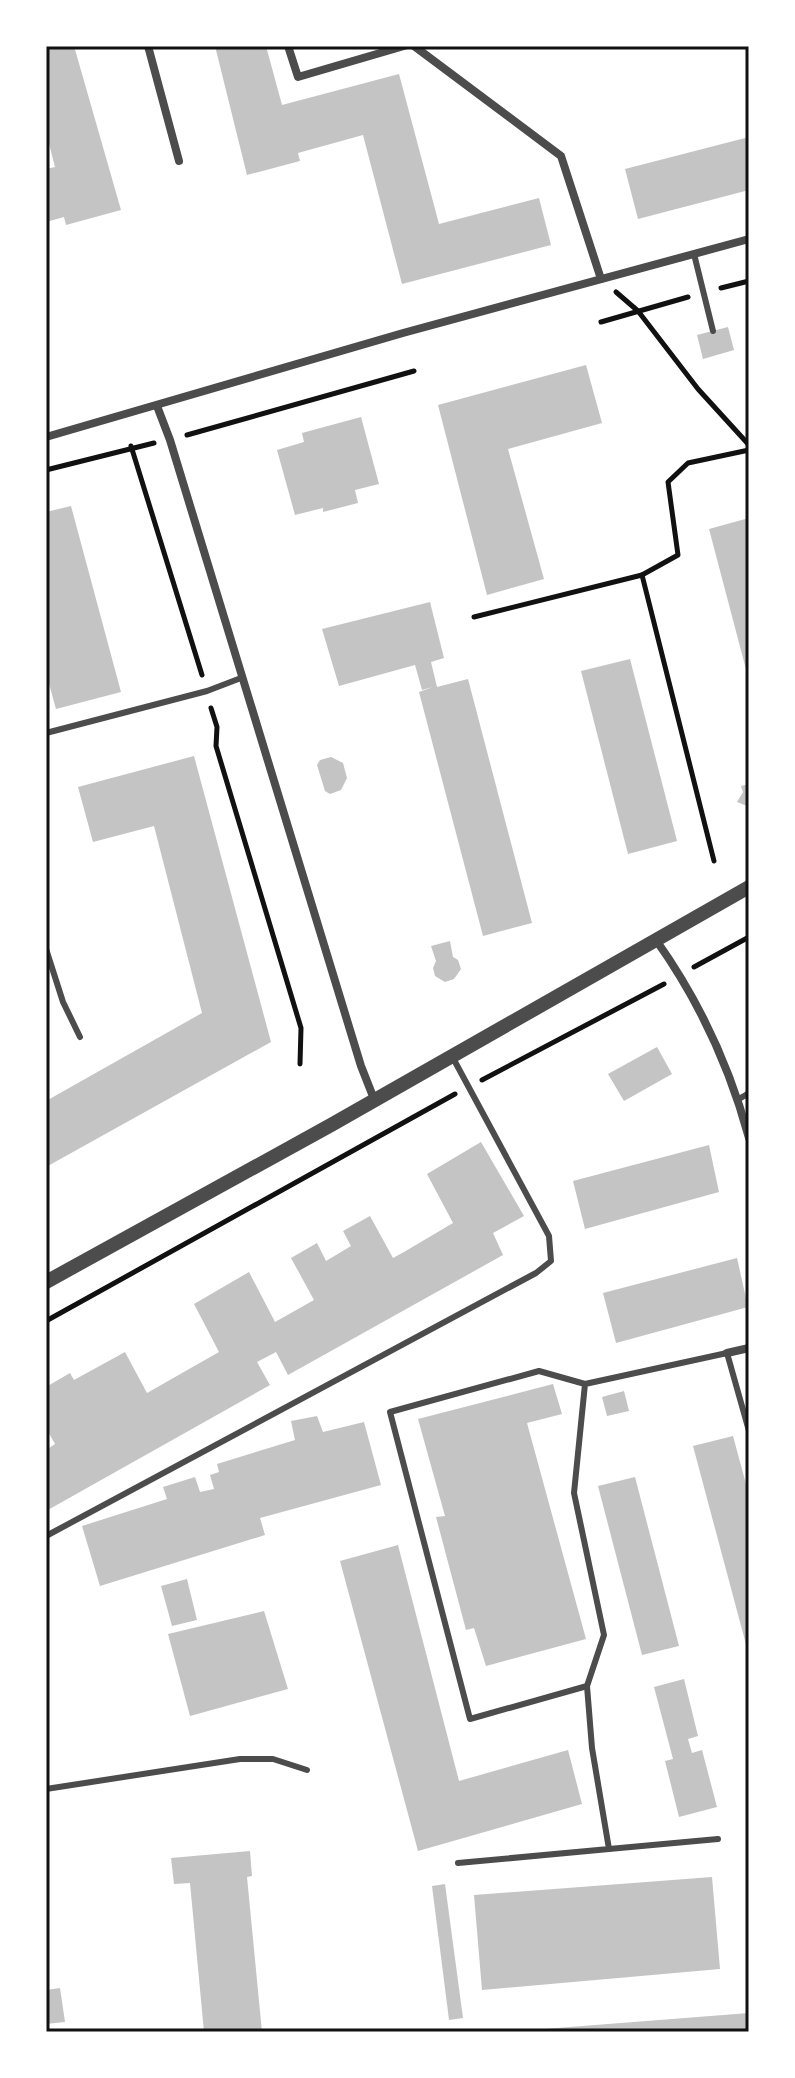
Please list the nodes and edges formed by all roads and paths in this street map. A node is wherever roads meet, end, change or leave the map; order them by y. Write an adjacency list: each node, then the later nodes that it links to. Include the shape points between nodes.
1 (148, 46): 5 (street)
2 (288, 46): 3 (street, via 298,77)
3 (404, 46)
4 (414, 46): 8 (street, via 561,156)
5 (179, 161)
6 (749, 239): 7 (street)
7 (694, 254): 8 (street); 10 (lane)
8 (601, 279): 11 (path); 15 (street)
9 (749, 281): 10 (path)
10 (703, 293): 11 (path); 13 (lane)
11 (638, 311): 12 (path); 19 (path)
12 (601, 322)
13 (713, 331)
14 (414, 371): 17 (path)
15 (157, 406): 16 (street); 17 (street)
16 (46, 437)
17 (170, 440): 18 (path); 23 (street)
18 (131, 446): 20 (path); 24 (path)
19 (749, 448): 21 (path, via 688,463 668,482 678,555)
20 (46, 470)
21 (642, 575): 22 (path); 26 (path)
22 (474, 617)
23 (241, 678): 24 (lane); 37 (street)
24 (207, 691): 25 (lane); 34 (path, via 217,727 216,746 301,1028)
25 (46, 733)
26 (714, 861)
27 (749, 887): 29 (street)
28 (749, 937): 31 (path)
29 (656, 940): 31 (street); 33 (street)
30 (46, 949): 32 (lane)
31 (681, 975): 35 (path); 38 (street)
32 (80, 1037)
33 (451, 1055): 35 (lane); 37 (street)
34 (300, 1064)
35 (468, 1087): 41 (path); 46 (lane, via 549,1236 551,1261)
36 (749, 1093): 38 (lane)
37 (374, 1099): 40 (street)
38 (739, 1099): 39 (street)
39 (749, 1138)
40 (46, 1282)
41 (46, 1321)
42 (749, 1348): 43 (street)
43 (727, 1353): 44 (lane); 45 (lane)
44 (585, 1384): 47 (lane, via 574,1493 604,1635); 47 (lane, via 539,1371 390,1412 470,1719)
45 (749, 1431)
46 (46, 1536)
47 (587, 1686): 51 (lane)
48 (307, 1770): 49 (lane, via 273,1759 240,1759)
49 (46, 1789)
50 (718, 1839): 51 (lane)
51 (609, 1849): 52 (lane)
52 (458, 1863)

